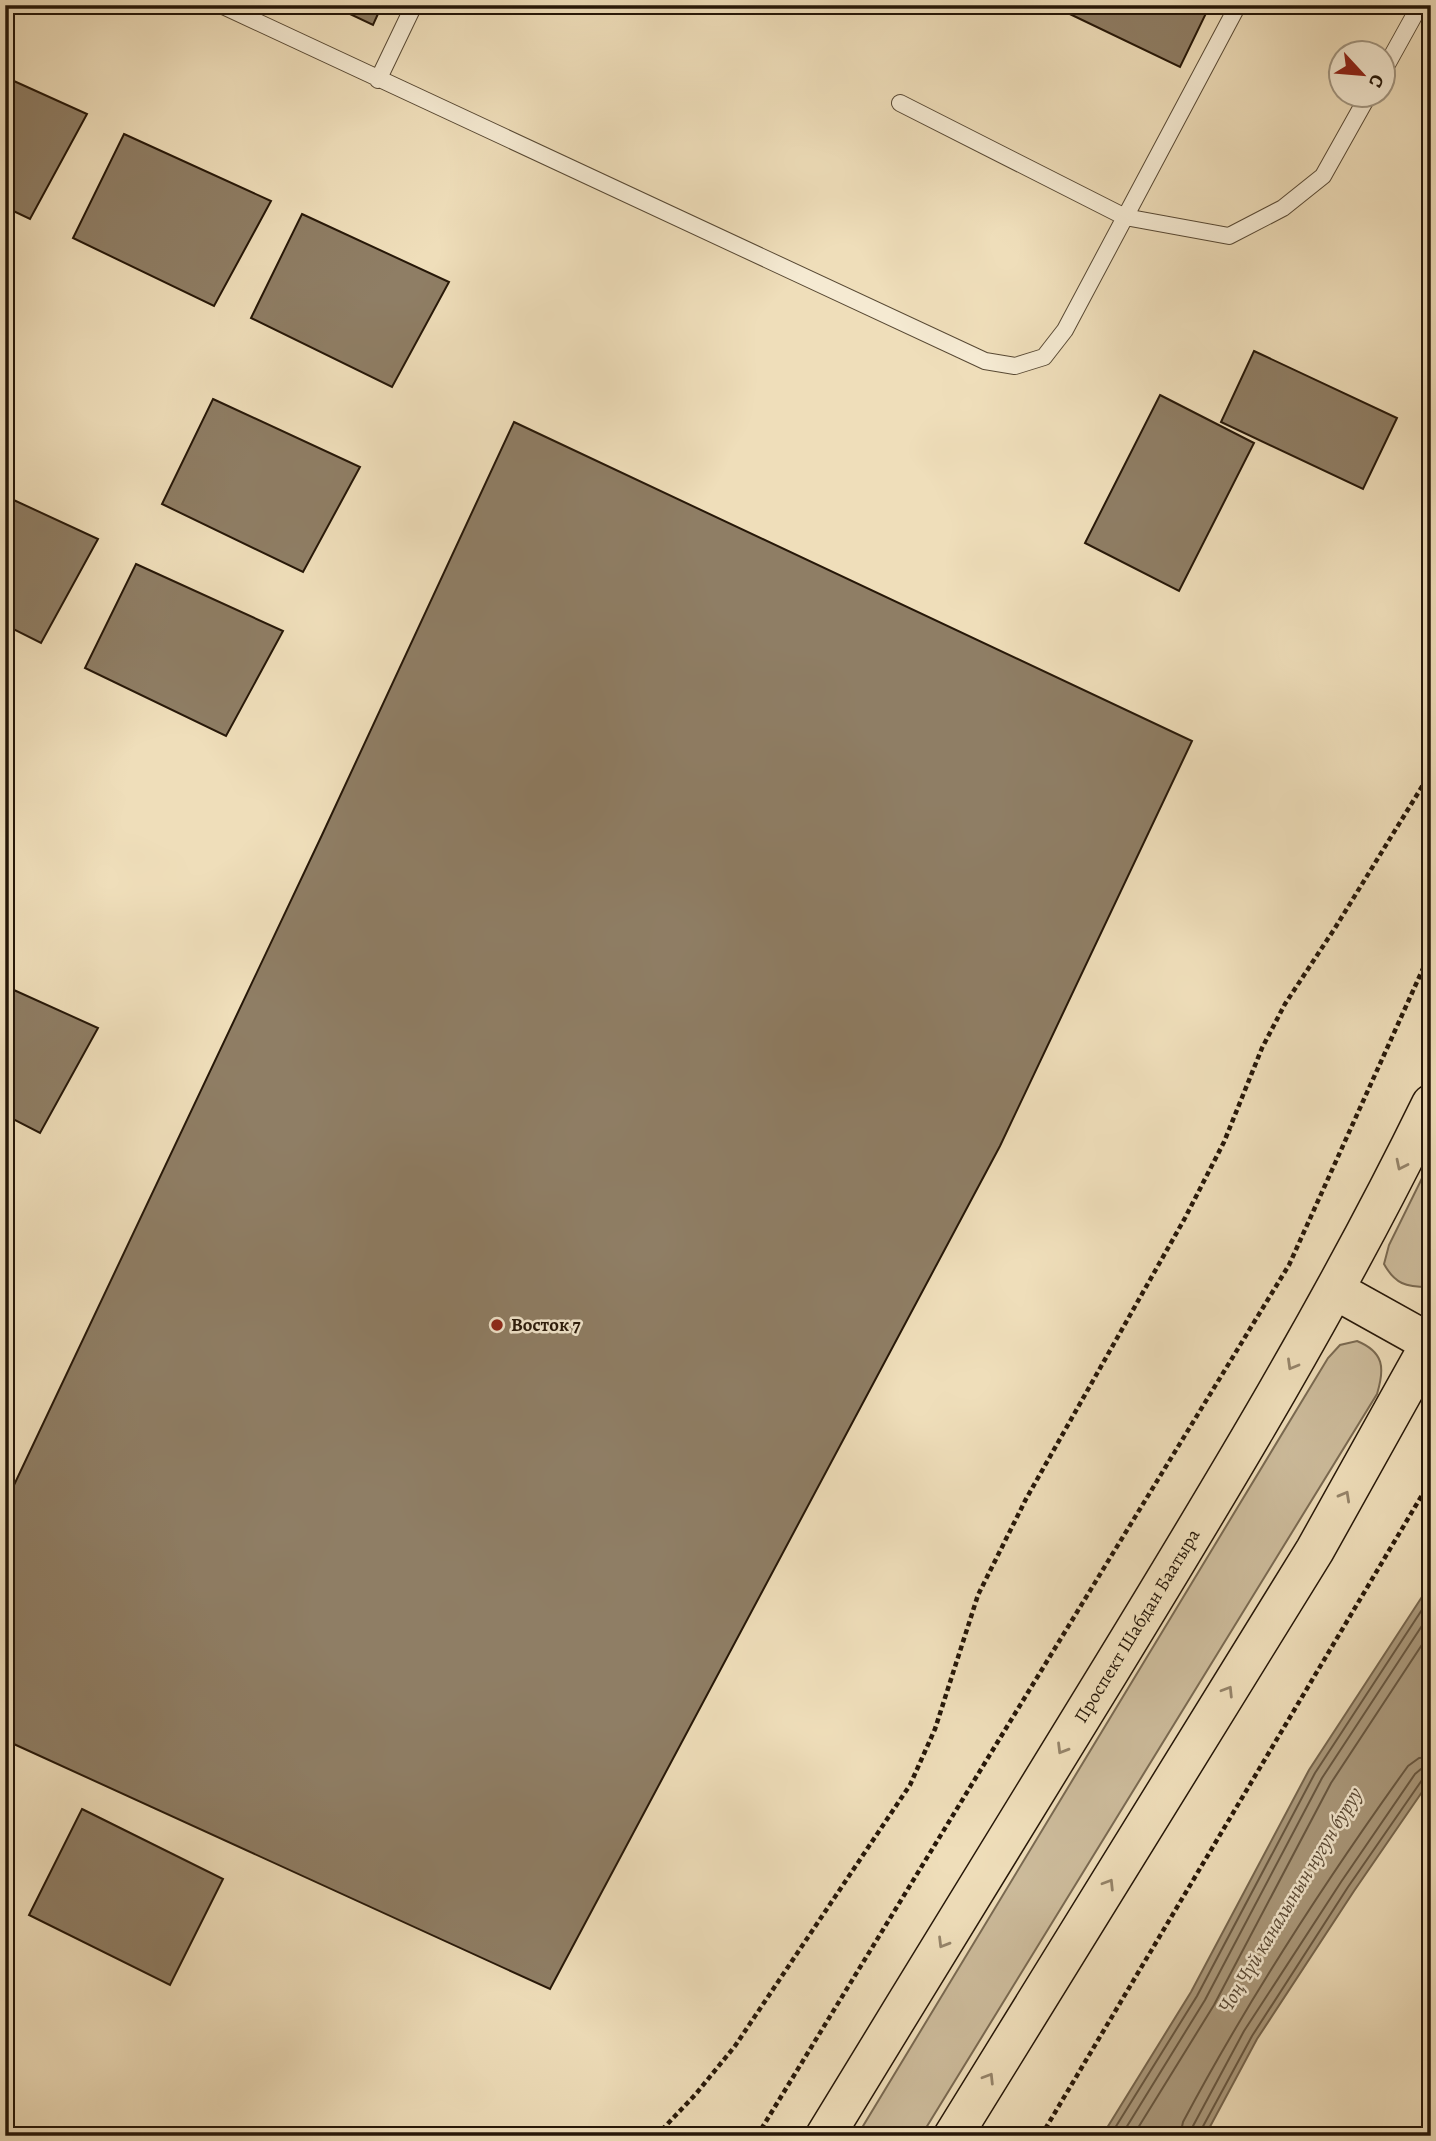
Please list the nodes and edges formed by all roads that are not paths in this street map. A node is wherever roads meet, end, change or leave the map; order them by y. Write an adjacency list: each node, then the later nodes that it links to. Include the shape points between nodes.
1 (221, 5): 6 (lane)
2 (414, 5): 6 (lane)
3 (1238, 5): 9 (lane)
4 (1420, 5): 5 (lane)
5 (1398, 45)
6 (379, 80): 9 (lane, via 995,363 1016,366 1044,357 1065,330)
7 (900, 103): 9 (lane)
8 (1361, 108): 9 (lane, via 1323,176 1283,208 1229,236)
9 (1125, 218)
10 (1431, 1104): 11 (main road, Проспект Шабдан Баатыра, one-way to 11)
11 (1335, 1290): 12 (main road); 13 (main road, Проспект Шабдан Баатыра, one-way to 13, via 1212,1503)
12 (1430, 1343): 14 (main road, one-way to 12, via 1315,1550)
13 (825, 2136)
14 (953, 2136)

